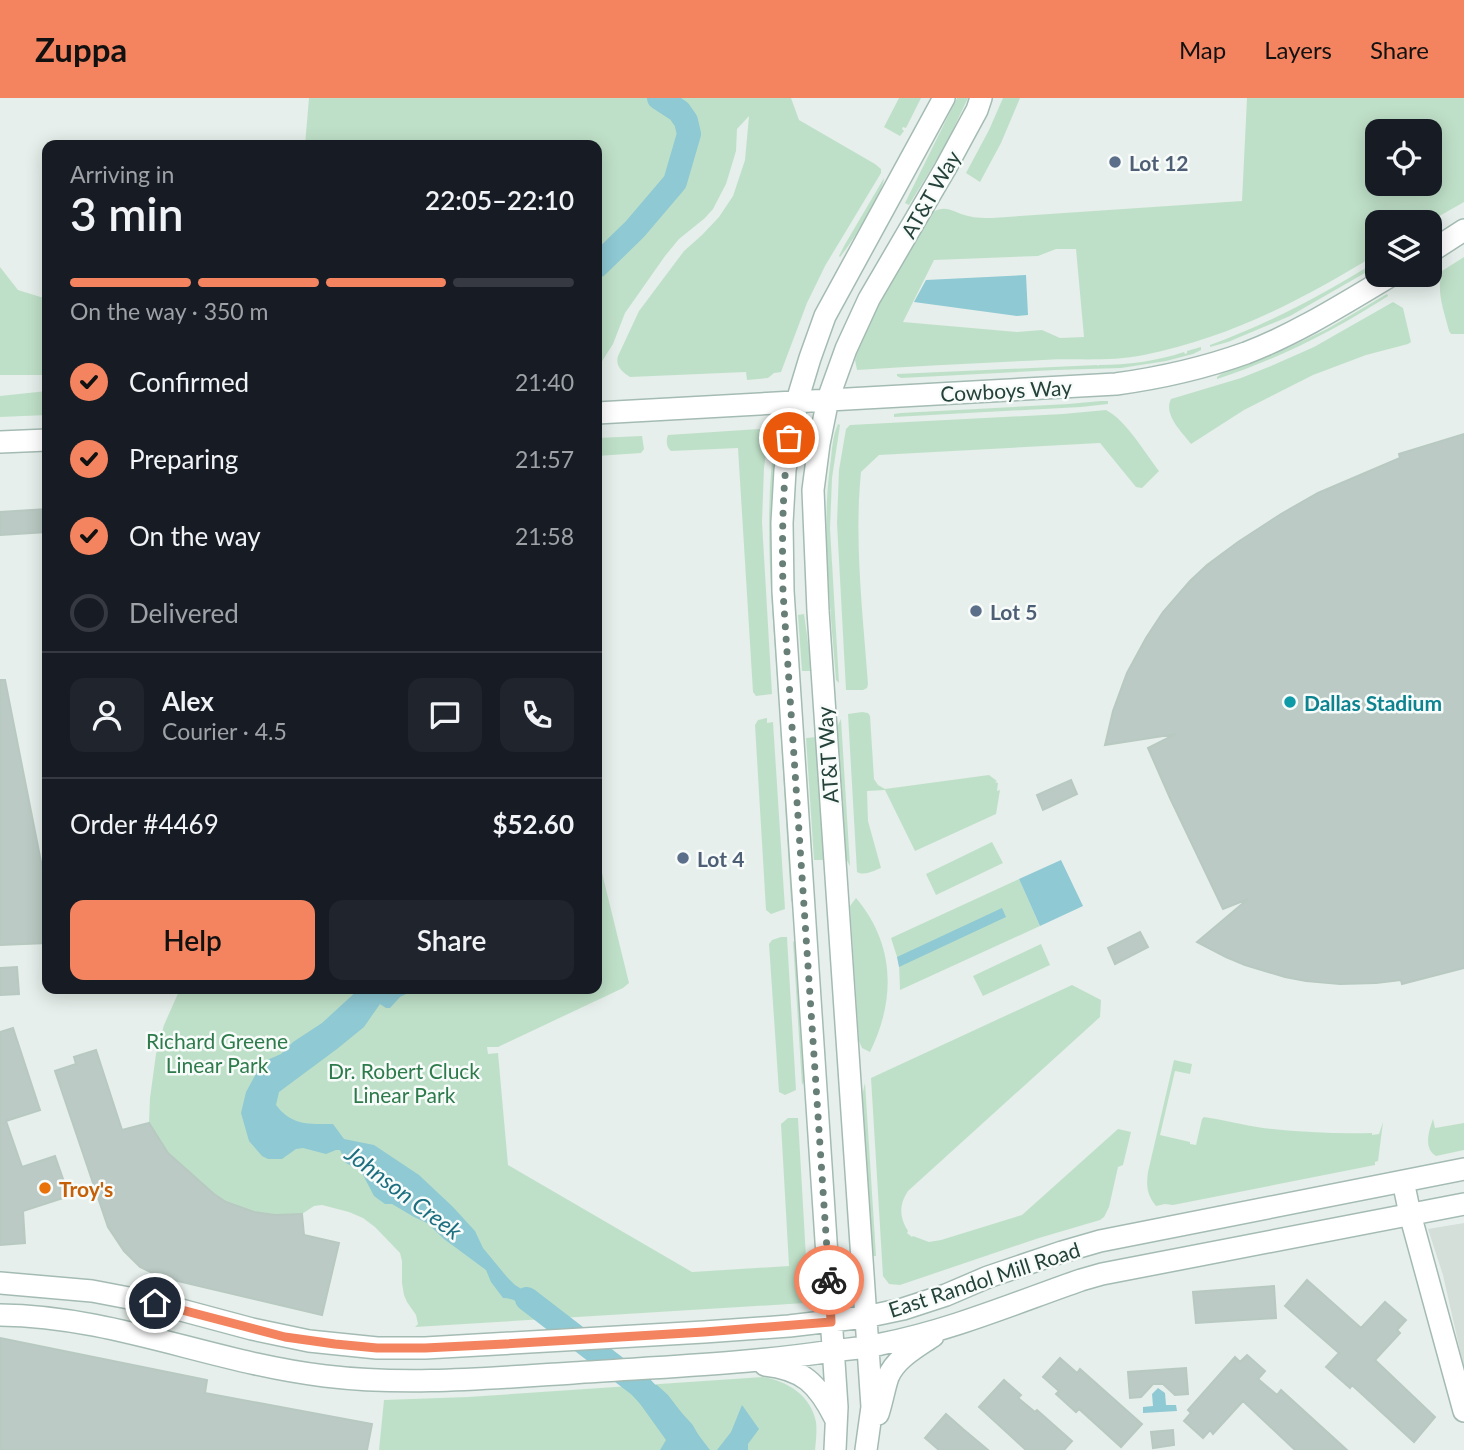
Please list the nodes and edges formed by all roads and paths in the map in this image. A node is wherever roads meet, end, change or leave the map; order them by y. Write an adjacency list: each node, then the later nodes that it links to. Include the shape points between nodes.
1 (944, 98): 7 (main road, AT&T Way, via 825,316)
2 (981, 98): 6 (main road, AT&T Way, via 869,299)
3 (1464, 230): 4 (main road)
4 (1442, 244)
5 (1372, 287): 6 (main road, Cowboys Way, via 1247,352 1156,378)
6 (828, 399): 7 (main road, Cowboys Way); 19 (main road, AT&T Way, via 813,490 817,611)
7 (797, 401): 8 (main road, Cowboys Way); 20 (main road, AT&T Way, via 785,470 783,592)
8 (602, 413)
9 (42, 440): 10 (main road)
10 (0, 442)
11 (1464, 1169): 12 (main road, East Randol Mill Road)
12 (1403, 1181): 14 (main road); 15 (main road, East Randol Mill Road)
13 (1464, 1204): 14 (main road, East Randol Mill Road)
14 (1410, 1214): 16 (main road, East Randol Mill Road); 25 (main road)
15 (1136, 1233): 16 (main road); 19 (main road, East Randol Mill Road, via 1062,1252 946,1295)
16 (1142, 1265): 21 (main road, East Randol Mill Road, via 1081,1280)
17 (0, 1283): 20 (main road, East Randol Mill Road, via 92,1291 285,1337 405,1349)
18 (0, 1315): 24 (main road, East Randol Mill Road, via 57,1318 264,1365 381,1381)
19 (865, 1317): 20 (main road, East Randol Mill Road); 22 (main road, AT&T Way)
20 (831, 1322): 23 (main road, AT&T Way)
21 (948, 1326): 22 (main road, East Randol Mill Road); 28 (main road, via 892,1368)
22 (867, 1347): 23 (main road, East Randol Mill Road); 28 (main road, AT&T Way, via 872,1407)
23 (832, 1351): 24 (main road, East Randol Mill Road); 26 (main road, AT&T Way)
24 (738, 1362): 26 (main road, via 784,1367 807,1379 825,1397)
25 (1464, 1411)
26 (836, 1420): 27 (main road, AT&T Way)
27 (835, 1450)
28 (866, 1450)

